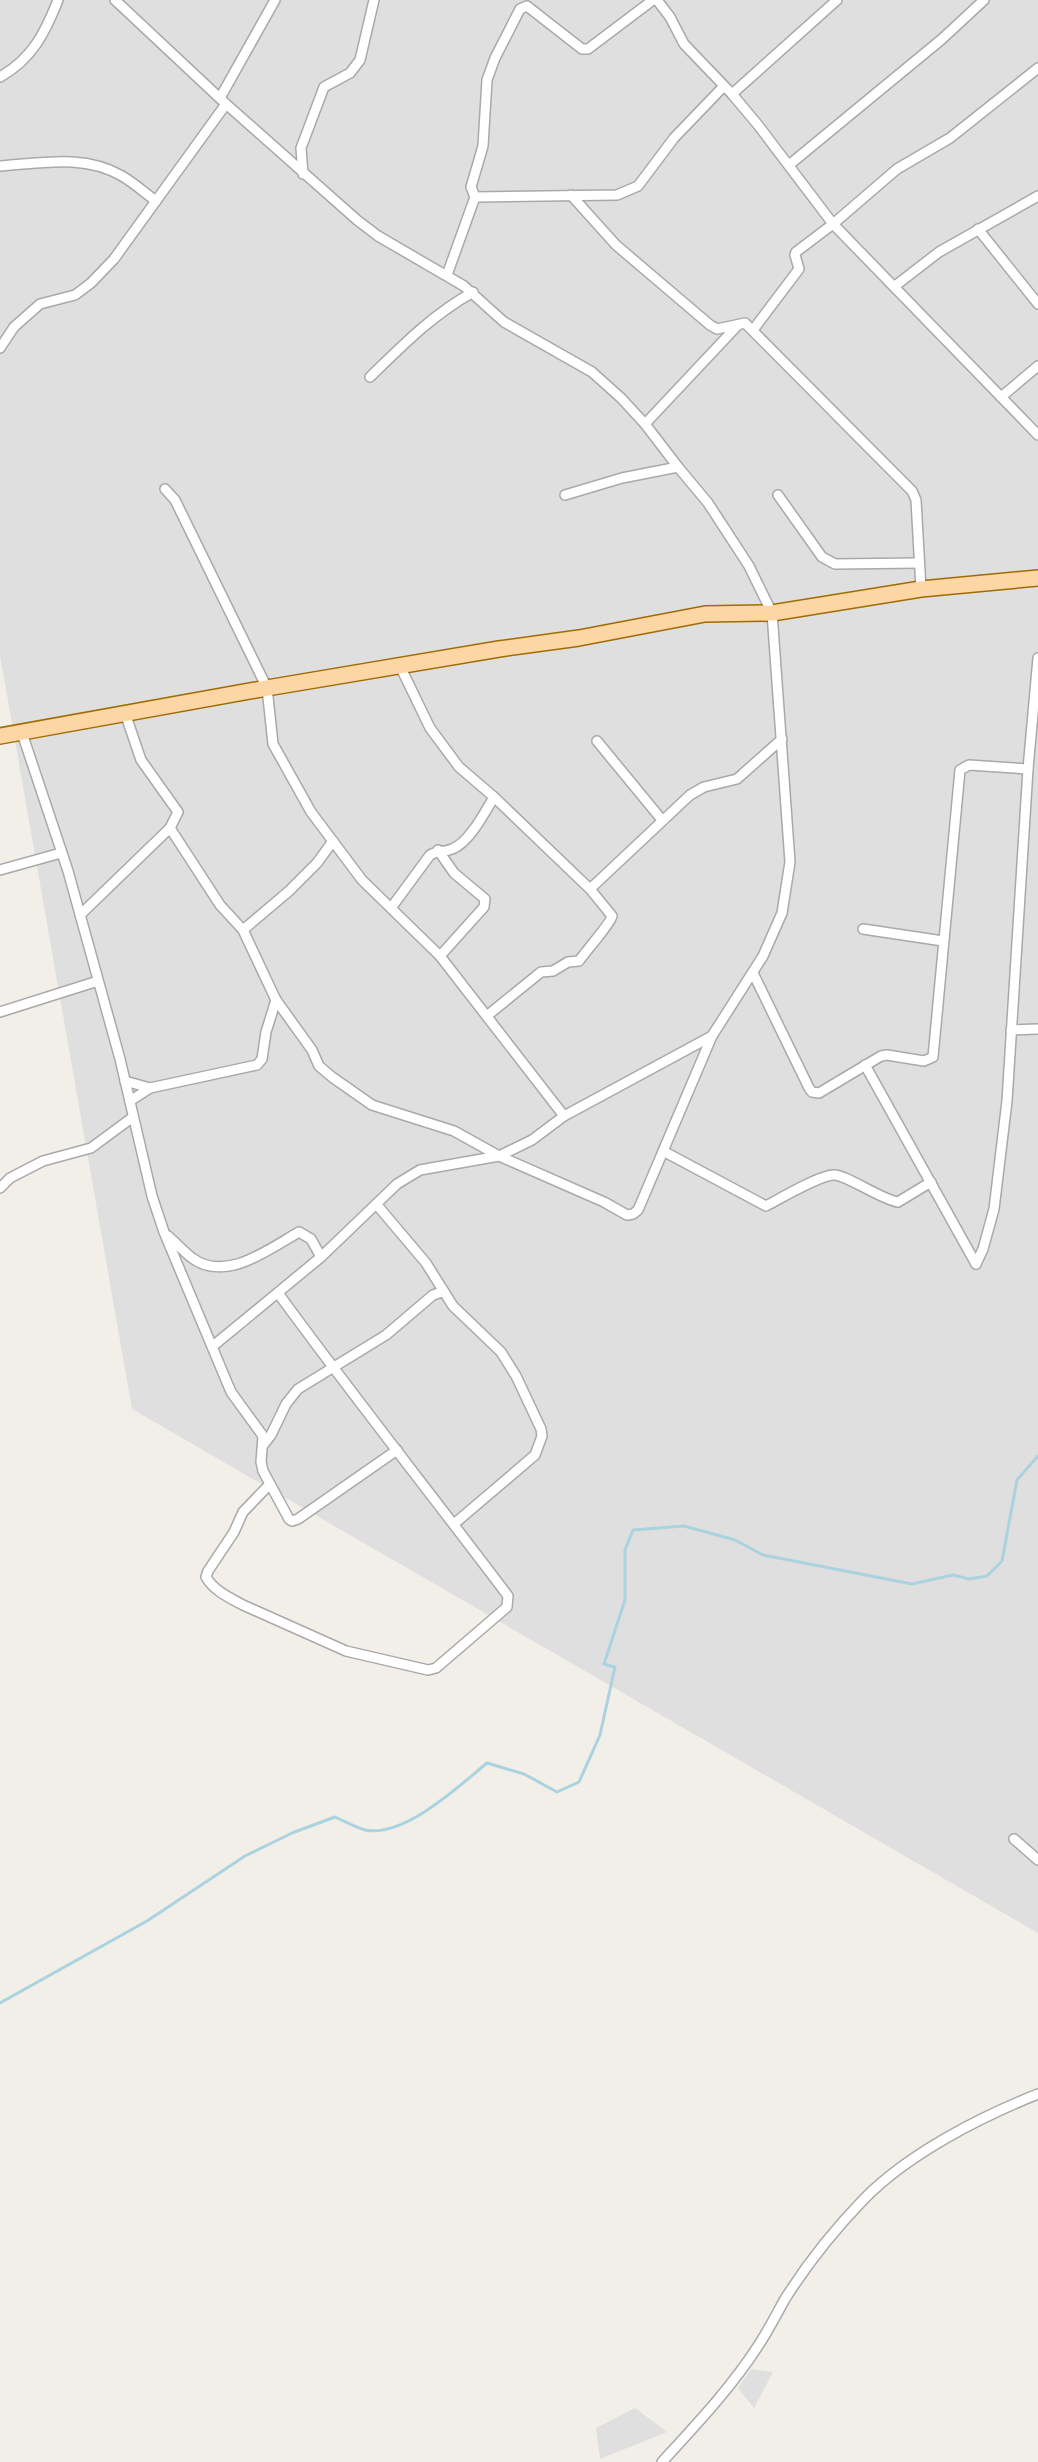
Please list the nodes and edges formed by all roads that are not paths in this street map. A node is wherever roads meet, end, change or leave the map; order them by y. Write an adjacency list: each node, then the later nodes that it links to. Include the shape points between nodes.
1 (58, 0): 9 (street, via 39,43 18,67)
2 (115, 0): 12 (street)
3 (275, 0): 12 (street)
4 (374, 0): 15 (street, via 357,67 324,87 301,148)
5 (655, 0): 10 (street, via 670,17 684,44); 18 (street, via 588,49 577,48 527,6 520,9 487,80 483,146 471,187)
6 (837, 0): 11 (street)
7 (984, 0): 13 (street)
8 (1038, 68): 20 (street, via 950,138 897,170)
9 (0, 77)
10 (724, 86): 11 (street); 16 (street, via 674,138 638,186 617,195)
11 (732, 94): 13 (street)
12 (223, 101): 15 (street); 19 (street)
13 (789, 165): 20 (street)
14 (0, 166): 19 (street, via 84,163 123,176)
15 (303, 174): 22 (street, via 378,237)
16 (571, 195): 18 (street); 26 (street, via 616,245 710,326 717,329)
17 (1038, 196): 21 (street)
18 (475, 197): 22 (street)
19 (156, 201): 28 (street, via 114,260 91,283 68,298 40,304 14,327)
20 (833, 224): 23 (street); 27 (street, via 796,252 799,269)
21 (978, 229): 23 (street, via 939,252); 25 (street)
22 (447, 275): 24 (street)
23 (895, 286): 31 (street)
24 (473, 292): 30 (street, via 424,325); 32 (street, via 504,322 592,372)
25 (1038, 304)
26 (738, 324): 27 (street, via 745,323); 32 (street)
27 (753, 330): 38 (street, via 912,491 916,500)
28 (0, 348)
29 (1038, 366): 31 (street)
30 (370, 378)
31 (1001, 397): 33 (street)
32 (645, 424): 34 (street)
33 (1038, 435)
34 (678, 468): 36 (street, via 622,478); 41 (street, via 733,538)
35 (165, 489): 44 (street, via 175,500)
36 (565, 495)
37 (778, 495): 38 (street, via 822,557 835,564)
38 (919, 563): 40 (street)
39 (1038, 578): 40 (main road)
40 (921, 589): 41 (main road)
41 (772, 613): 43 (main road, via 705,614); 48 (street)
42 (1038, 658): 50 (street)
43 (400, 666): 44 (main road); 51 (street, via 430,728 448,754)
44 (267, 688): 45 (main road); 54 (street, via 277,754)
45 (125, 713): 46 (main road); 53 (street, via 141,760 178,812)
46 (22, 733): 47 (main road); 56 (street)
47 (0, 736)
48 (782, 739): 52 (street, via 737,779 697,790); 65 (street, via 790,862 787,888 782,913)
49 (597, 741): 52 (street)
50 (1028, 769): 63 (street, via 969,765 960,770); 70 (street)
51 (494, 797): 55 (street, via 462,843 451,850); 58 (street)
52 (662, 819): 58 (street)
53 (170, 828): 60 (street); 62 (street, via 220,905)
54 (333, 841): 59 (street, via 362,880); 62 (street, via 289,891)
55 (438, 850): 59 (street, via 430,855); 64 (street, via 454,873 485,898 483,907)
56 (61, 853): 57 (street); 60 (street)
57 (0, 870)
58 (590, 889): 69 (street, via 610,910 612,921 579,961 541,972)
59 (391, 908): 64 (street)
60 (80, 915): 66 (street)
61 (863, 929): 63 (street)
62 (243, 930): 67 (street)
63 (943, 941): 73 (street, via 933,1057 924,1061 887,1055)
64 (440, 956): 69 (street)
65 (753, 973): 72 (street); 73 (street, via 812,1092 819,1093)
66 (98, 981): 68 (street); 74 (street)
67 (276, 1000): 75 (street, via 262,1059 257,1065); 80 (street, via 320,1066 350,1091 372,1105 454,1131)
68 (0, 1012)
69 (488, 1015): 77 (street)
70 (1011, 1029): 71 (street); 81 (street, via 995,1199 976,1264)
71 (1038, 1029)
72 (712, 1036): 77 (street); 79 (street)
73 (865, 1065): 81 (street)
74 (125, 1081): 75 (street); 76 (street)
75 (150, 1088): 76 (street)
76 (130, 1101): 78 (street)
77 (564, 1116): 80 (street, via 532,1140)
78 (133, 1117): 82 (street, via 91,1148 43,1161 10,1178); 84 (street)
79 (663, 1151): 80 (street, via 638,1210 627,1215); 81 (street, via 766,1206 824,1177 836,1175 898,1202)
80 (499, 1156): 83 (street, via 420,1170 397,1184)
81 (931, 1182)
82 (0, 1188)
83 (377, 1205): 85 (street); 86 (street, via 426,1263)
84 (164, 1232): 85 (street, via 194,1259 215,1267 248,1262 299,1232 311,1239); 88 (street)
85 (321, 1257): 87 (street)
86 (442, 1292): 89 (street); 93 (street, via 501,1352 542,1436 535,1455)
87 (278, 1293): 88 (street); 89 (street)
88 (213, 1346): 90 (street, via 231,1392 263,1436)
89 (333, 1369): 90 (street, via 298,1389); 91 (street)
90 (264, 1444): 92 (street, via 261,1462)
91 (398, 1450): 92 (street, via 292,1521); 93 (street)
92 (270, 1484): 93 (street, via 243,1512 208,1571 209,1582 243,1605 346,1651 428,1670 436,1668 509,1601)
93 (454, 1524)
94 (1014, 1839): 95 (street)
95 (1038, 1860)
96 (1038, 2094): 97 (street, via 974,2123 924,2153 895,2171 864,2199 796,2283 749,2359)
97 (662, 2462)

